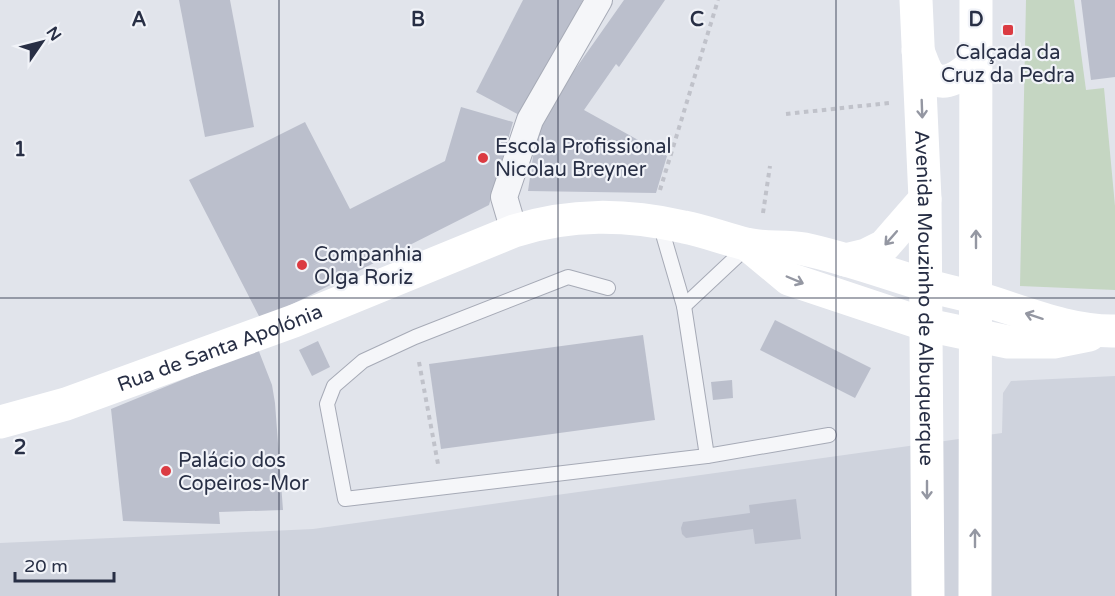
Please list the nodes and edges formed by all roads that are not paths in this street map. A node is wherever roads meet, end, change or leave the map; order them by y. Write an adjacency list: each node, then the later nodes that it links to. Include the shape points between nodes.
1 (599, 0): 8 (street, via 530,120 504,196)
2 (916, 0): 4 (street, Avenida Mouzinho de Albuquerque)
3 (976, 0): 5 (street)
4 (918, 51): 5 (street, via 928,74 939,81 965,73); 6 (street, Avenida Mouzinho de Albuquerque, one-way to 6)
5 (975, 62): 13 (street, one-way to 5)
6 (925, 199): 10 (street, one-way to 10, via 884,246); 11 (street, Avenida Mouzinho de Albuquerque)
7 (658, 211): 8 (street, Rua de Santa Apolónia, via 574,217); 9 (street, Rua de Santa Apolónia, via 685,227); 14 (lane)
8 (514, 231): 18 (street, Rua de Santa Apolónia, via 294,321 66,404)
9 (754, 235): 10 (street); 14 (lane); 15 (street, one-way to 15, via 789,279)
10 (845, 260): 11 (street)
11 (926, 285): 13 (street); 15 (street, Avenida Mouzinho de Albuquerque)
12 (608, 288): 20 (lane, via 568,277 363,361 334,386 327,404 345,499)
13 (976, 298): 16 (street, one-way to 13, via 1044,319); 17 (street)
14 (684, 306): 20 (lane)
15 (927, 325): 17 (street); 21 (street, Avenida Mouzinho de Albuquerque, one-way to 21)
16 (1113, 331): 17 (street, via 1038,343)
17 (976, 336): 22 (street, one-way to 17)
18 (0, 422)
19 (829, 435): 20 (lane)
20 (707, 456)
21 (927, 596)
22 (975, 596)

